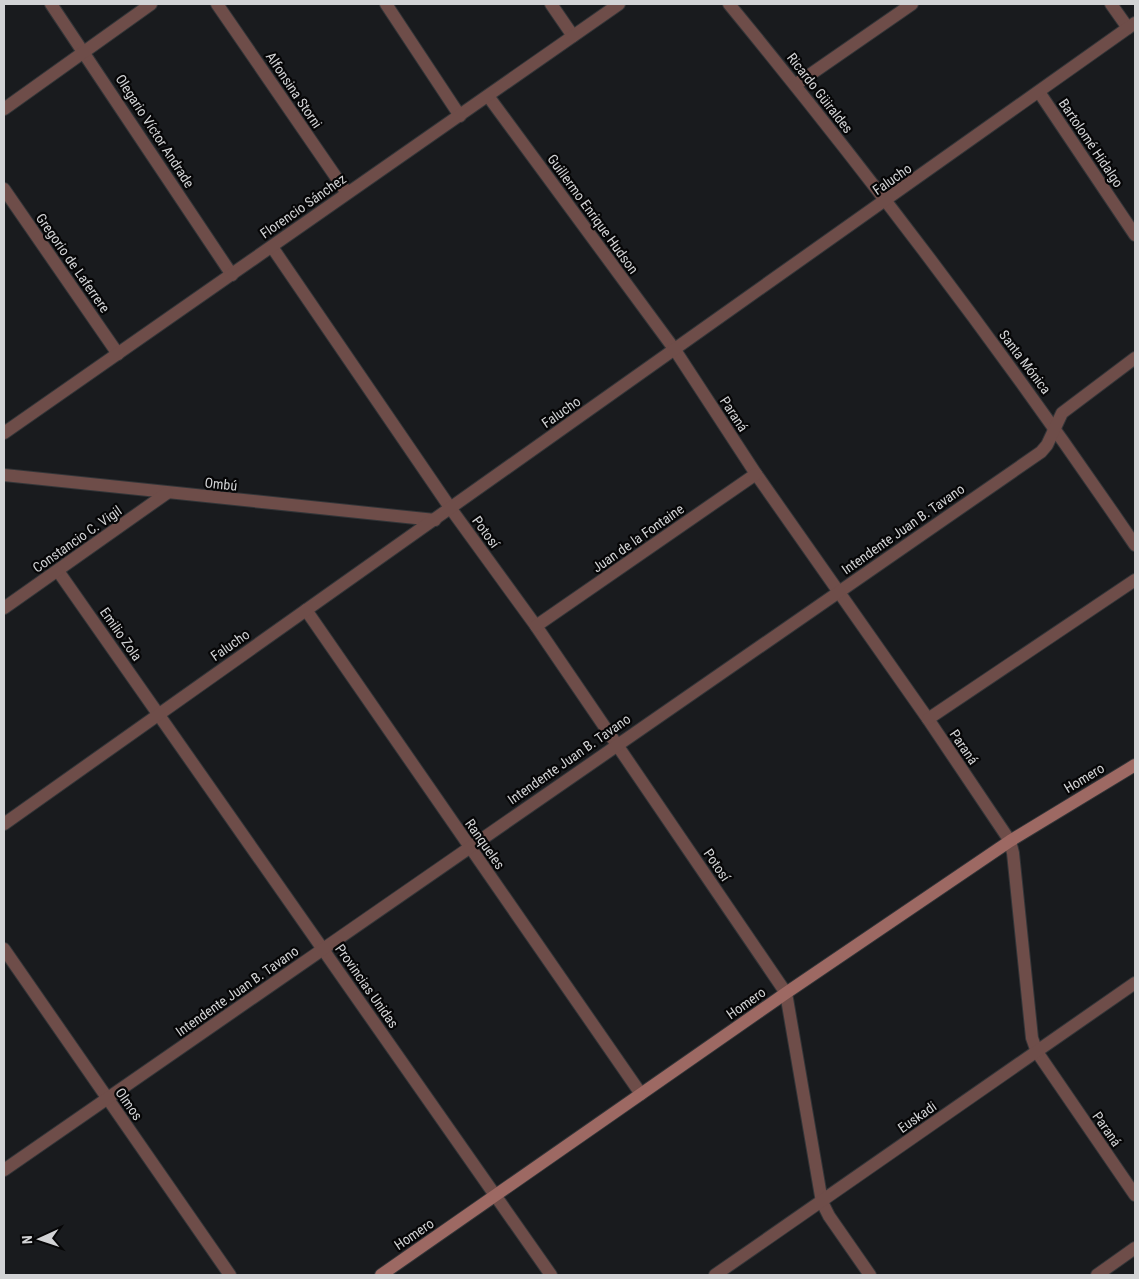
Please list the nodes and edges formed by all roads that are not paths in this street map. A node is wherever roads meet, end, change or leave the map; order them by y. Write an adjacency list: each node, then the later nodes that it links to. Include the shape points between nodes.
1 (52, 4): 12 (street, Olegario Víctor Andrade)
2 (151, 4): 12 (street)
3 (217, 4): 19 (street, Alfonsina Storni)
4 (386, 4): 17 (street)
5 (551, 4): 11 (street)
6 (619, 4): 11 (street, Florencio Sánchez)
7 (729, 4): 13 (street, Ricardo Güiraldes)
8 (912, 4): 13 (street)
9 (1111, 4): 10 (street)
10 (1132, 26): 14 (street, Falucho)
11 (573, 36): 15 (street, Florencio Sánchez)
12 (84, 51): 16 (street); 23 (street, Olegario Víctor Andrade)
13 (795, 85): 20 (street, Ricardo Güiraldes)
14 (1039, 92): 20 (street, Falucho); 21 (street, Bartolomé Hidalgo)
15 (488, 96): 17 (street, Florencio Sánchez); 24 (street, Guillermo Enrique Hudson)
16 (4, 108)
17 (460, 116): 19 (street, Florencio Sánchez)
18 (4, 189): 25 (street, Gregorio de Laferrere)
19 (347, 193): 22 (street, Florencio Sánchez)
20 (886, 201): 24 (street, Falucho); 27 (street, Santa Mónica)
21 (1135, 235)
22 (272, 247): 23 (street, Florencio Sánchez); 32 (street)
23 (232, 275): 25 (street, Florencio Sánchez)
24 (674, 350): 29 (street, Paraná); 32 (street, Falucho)
25 (118, 354): 28 (street, Florencio Sánchez)
26 (1135, 358): 27 (street, Intendente Juan B. Tavano, via 1070,405)
27 (1054, 426): 34 (street, Santa Mónica); 37 (street, Intendente Juan B. Tavano, via 1041,452)
28 (4, 433)
29 (756, 474): 37 (street, Paraná); 40 (street, Juan de la Fontaine)
30 (4, 475): 31 (street, Ombú)
31 (167, 493): 33 (street, Ombú); 35 (street, Constancio C. Vigil)
32 (450, 509): 33 (street, Falucho); 40 (street, Potosí)
33 (435, 520): 39 (street, Falucho)
34 (1135, 545)
35 (58, 571): 38 (street, Constancio C. Vigil); 41 (street, Emilio Zola)
36 (1135, 580): 42 (street)
37 (839, 591): 42 (street, Paraná); 43 (street, Intendente Juan B. Tavano)
38 (4, 608)
39 (306, 610): 41 (street, Falucho); 47 (street, Ranqueles)
40 (536, 626): 43 (street, Potosí)
41 (159, 714): 45 (street, Falucho); 49 (street, Provincias Unidas)
42 (928, 719): 46 (street, Paraná)
43 (617, 744): 47 (street, Intendente Juan B. Tavano); 51 (street, Potosí)
44 (1135, 765): 46 (main road, Homero)
45 (4, 824)
46 (1010, 841): 51 (main road, Homero); 52 (street, Paraná)
47 (469, 847): 49 (street, Intendente Juan B. Tavano); 53 (street, Ranqueles)
48 (4, 949): 54 (street, Olmos)
49 (323, 950): 54 (street, Intendente Juan B. Tavano); 57 (street, Provincias Unidas)
50 (1135, 983): 52 (street, Euskadi)
51 (786, 993): 53 (main road, Homero); 58 (street, Potosí)
52 (1036, 1052): 56 (street, Paraná); 58 (street, Euskadi)
53 (641, 1094): 57 (main road, Homero)
54 (108, 1100): 55 (street, Intendente Juan B. Tavano); 60 (street, Olmos)
55 (4, 1170)
56 (1135, 1195)
57 (496, 1196): 61 (main road, Homero); 62 (street, Provincias Unidas)
58 (822, 1202): 63 (street, Euskadi); 64 (street, Potosí)
59 (1135, 1248): 65 (street)
60 (230, 1275)
61 (381, 1275)
62 (551, 1275)
63 (716, 1275)
64 (870, 1275)
65 (1096, 1275)

